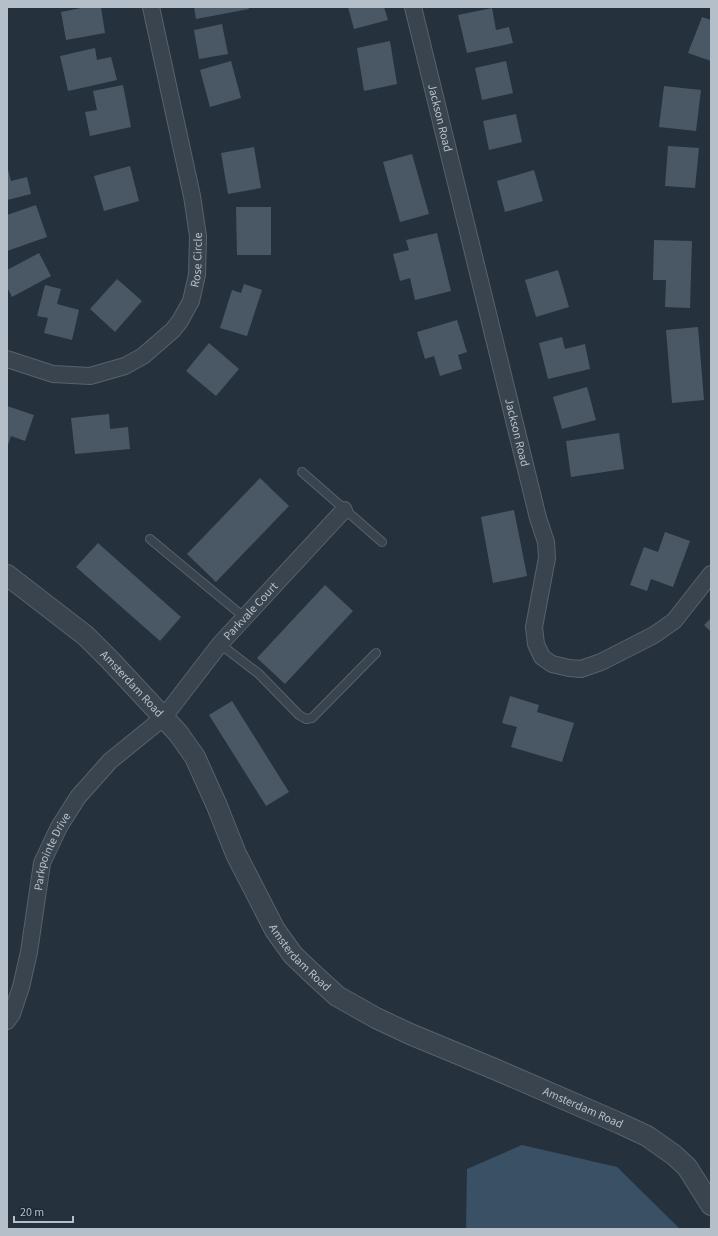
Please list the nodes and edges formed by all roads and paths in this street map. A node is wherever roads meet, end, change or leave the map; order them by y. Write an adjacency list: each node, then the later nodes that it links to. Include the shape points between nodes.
1 (151, 7): 3 (street, Rose Circle, via 192,196 198,236 197,275 190,301 173,330 143,356 125,366 90,376 53,374)
2 (413, 7): 8 (street, Jackson Road, via 546,542 547,558 534,627 536,644 542,657 552,664 569,668 581,669 600,662 654,635 674,621)
3 (7, 360)
4 (302, 472): 5 (lane)
5 (344, 510): 7 (lane); 10 (street, Parkvale Court)
6 (150, 539): 10 (lane)
7 (382, 542)
8 (711, 574)
9 (7, 576): 13 (street, Amsterdam Road, via 86,636)
10 (244, 617): 11 (street, Parkvale Court)
11 (220, 644): 12 (lane, via 259,674 306,719 312,718); 13 (street, Parkvale Court)
12 (376, 653)
13 (163, 718): 14 (street, Parkpointe Drive, via 110,761 78,797 59,827 42,862 29,952 21,987); 15 (street, Amsterdam Road, via 178,733 194,757 236,854 275,930 293,954 337,996 410,1034 647,1136 687,1167)
14 (7, 1021)
15 (711, 1205)

